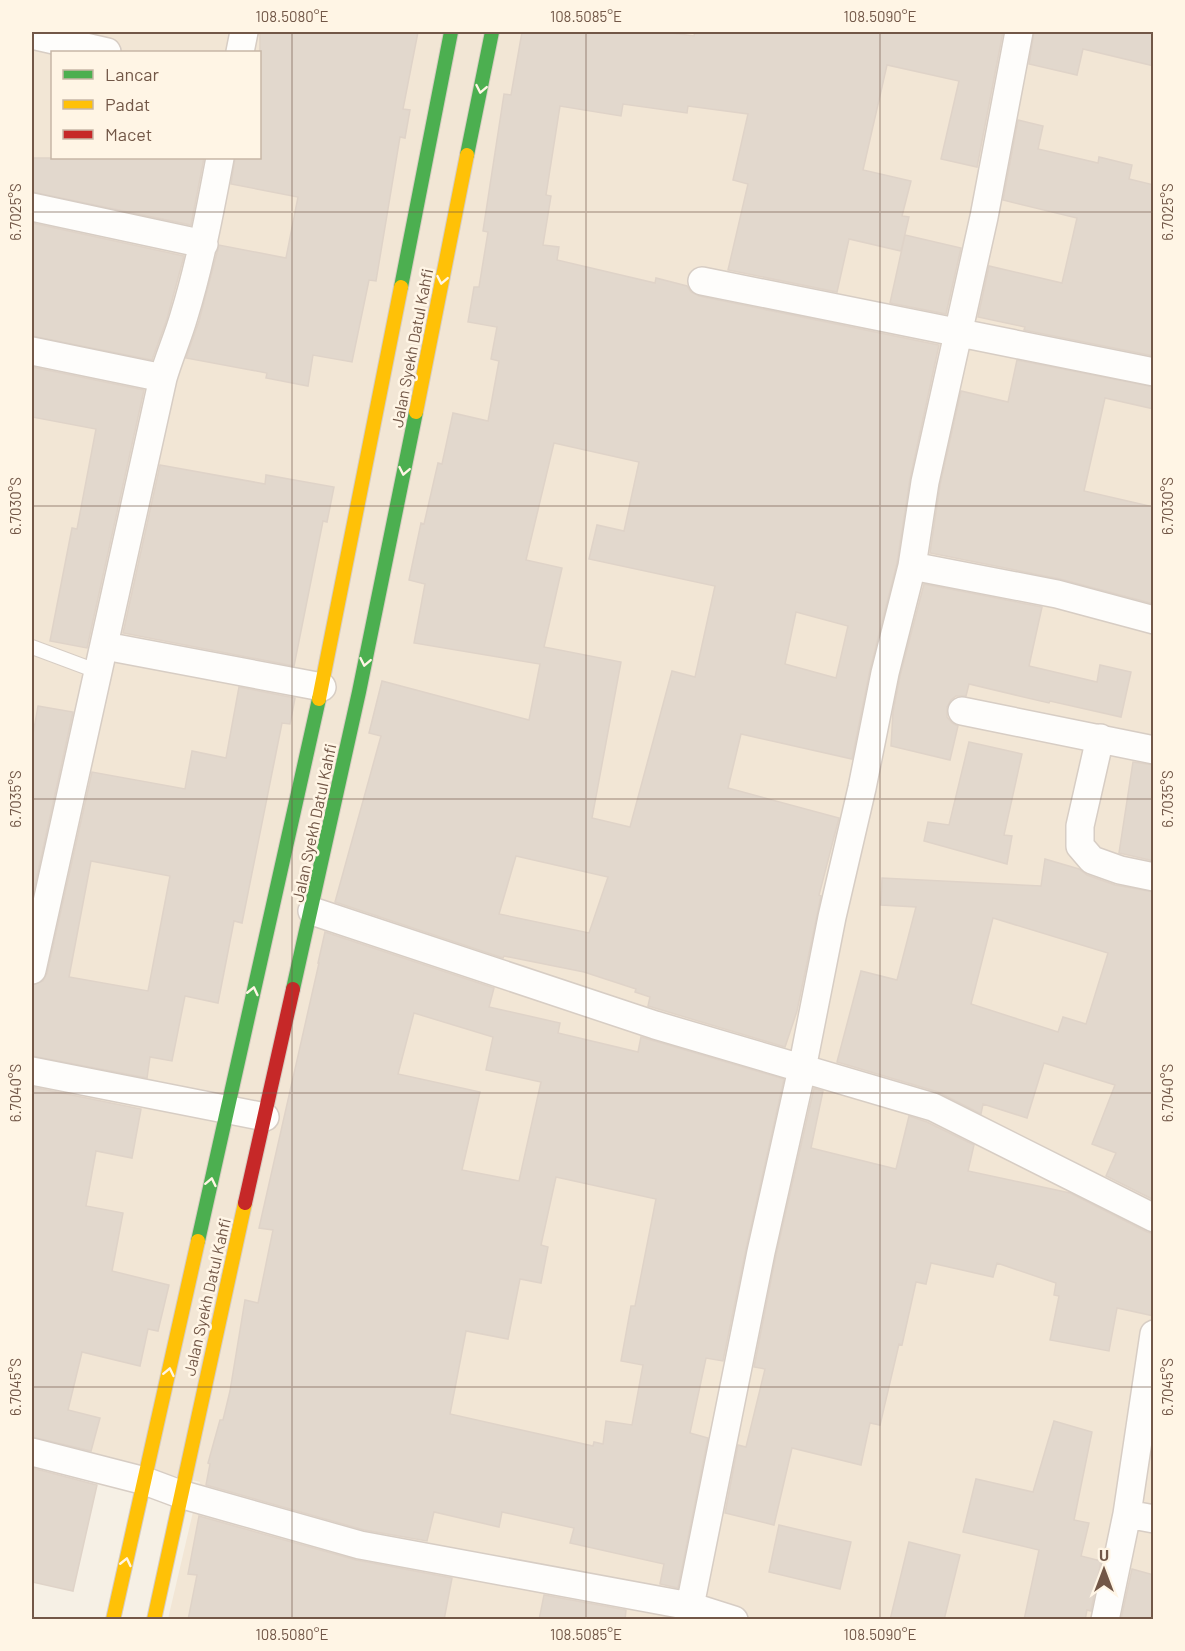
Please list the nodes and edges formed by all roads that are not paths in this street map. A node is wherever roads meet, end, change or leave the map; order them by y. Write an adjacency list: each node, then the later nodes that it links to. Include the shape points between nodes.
1 (244, 32): 7 (street)
2 (450, 32): 20 (street, Jalan Syekh Datul Kahfi)
3 (492, 32): 25 (street, Jalan Syekh Datul Kahfi, one-way to 25)
4 (1019, 32): 12 (street)
5 (32, 35): 6 (street)
6 (103, 51)
7 (240, 51)
8 (220, 159): 10 (street)
9 (32, 207): 10 (street)
10 (204, 244): 15 (street)
11 (702, 281): 12 (street)
12 (958, 333): 14 (street); 16 (street, via 925,482)
13 (32, 351): 15 (street)
14 (1154, 372)
15 (163, 378): 19 (street)
16 (912, 566): 17 (street, via 1058,594); 27 (street, via 885,673)
17 (1154, 620)
18 (32, 647): 19 (lane)
19 (102, 659): 20 (street); 26 (street)
20 (326, 687): 29 (street, Jalan Syekh Datul Kahfi, one-way to 20)
21 (962, 711): 22 (street)
22 (1100, 738): 23 (street); 24 (street, via 1080,826 1080,846 1092,860)
23 (1154, 750)
24 (1154, 877)
25 (312, 911): 27 (street, via 655,1026); 30 (street, Jalan Syekh Datul Kahfi)
26 (32, 970)
27 (802, 1069): 31 (street, via 933,1107); 38 (street)
28 (32, 1071): 29 (street)
29 (227, 1110): 30 (street); 34 (street, Jalan Syekh Datul Kahfi, one-way to 29)
30 (265, 1117): 35 (street, Jalan Syekh Datul Kahfi)
31 (1154, 1218)
32 (1154, 1334): 36 (street)
33 (32, 1452): 34 (street)
34 (145, 1481): 35 (street); 39 (street, Jalan Syekh Datul Kahfi, one-way to 34)
35 (180, 1494): 38 (street, via 360,1545); 40 (street, Jalan Syekh Datul Kahfi)
36 (1127, 1514): 37 (street); 42 (street)
37 (1154, 1520)
38 (690, 1606): 41 (street)
39 (113, 1620)
40 (154, 1620)
41 (734, 1620)
42 (1105, 1620)

